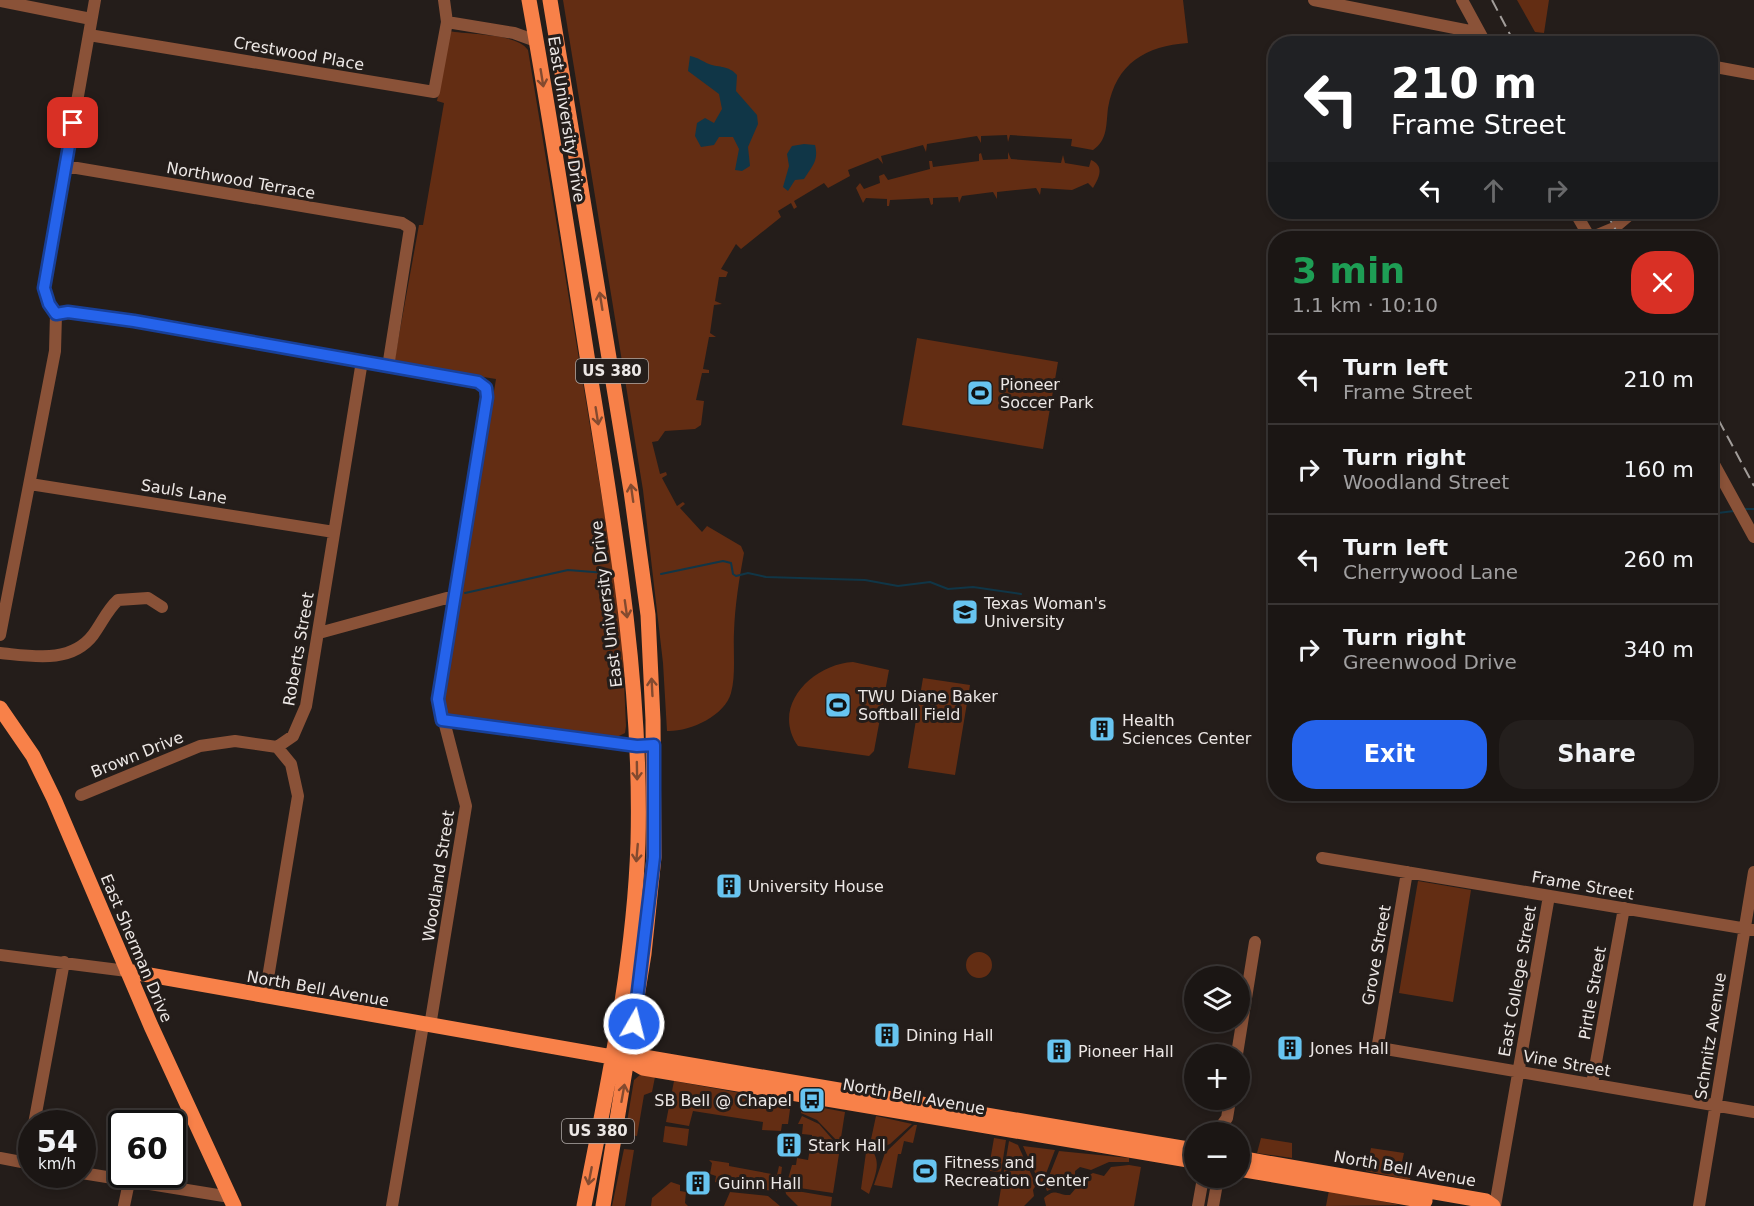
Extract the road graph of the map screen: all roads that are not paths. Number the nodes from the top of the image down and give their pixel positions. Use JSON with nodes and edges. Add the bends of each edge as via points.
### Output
{"nodes":[{"id":1,"x":95,"y":0,"type":"edge"},
{"id":2,"x":444,"y":0,"type":"edge"},
{"id":3,"x":529,"y":0,"type":"edge"},
{"id":4,"x":550,"y":0,"type":"edge"},
{"id":5,"x":1314,"y":0,"type":"edge"},
{"id":6,"x":1462,"y":0,"type":"edge"},
{"id":7,"x":0,"y":1,"type":"edge"},
{"id":8,"x":91,"y":19,"type":"junction"},
{"id":9,"x":447,"y":22,"type":"junction"},
{"id":10,"x":89,"y":35,"type":"junction"},
{"id":11,"x":1474,"y":36,"type":"edge"},
{"id":12,"x":1482,"y":36,"type":"edge"},
{"id":13,"x":536,"y":40,"type":"junction"},
{"id":14,"x":1718,"y":67,"type":"edge"},
{"id":15,"x":1754,"y":74,"type":"edge"},
{"id":16,"x":65,"y":166,"type":"junction"},
{"id":17,"x":1625,"y":219,"type":"edge"},
{"id":18,"x":1607,"y":231,"type":"edge"},
{"id":19,"x":56,"y":314,"type":"junction"},
{"id":20,"x":362,"y":361,"type":"junction"},
{"id":21,"x":388,"y":367,"type":"junction"},
{"id":22,"x":1718,"y":471,"type":"edge"},
{"id":23,"x":30,"y":483,"type":"junction"},
{"id":24,"x":334,"y":532,"type":"junction"},
{"id":25,"x":1754,"y":537,"type":"edge"},
{"id":26,"x":454,"y":596,"type":"junction"},
{"id":27,"x":162,"y":607,"type":"dead end"},
{"id":28,"x":319,"y":633,"type":"junction"},
{"id":29,"x":0,"y":635,"type":"edge"},
{"id":30,"x":0,"y":653,"type":"edge"},
{"id":31,"x":0,"y":708,"type":"edge"},
{"id":32,"x":442,"y":720,"type":"junction"},
{"id":33,"x":654,"y":745,"type":"junction"},
{"id":34,"x":637,"y":746,"type":"junction"},
{"id":35,"x":277,"y":747,"type":"junction"},
{"id":36,"x":81,"y":795,"type":"dead end"},
{"id":37,"x":1322,"y":858,"type":"dead end"},
{"id":38,"x":1407,"y":872,"type":"junction"},
{"id":39,"x":1754,"y":872,"type":"edge"},
{"id":40,"x":1549,"y":896,"type":"junction"},
{"id":41,"x":1624,"y":908,"type":"junction"},
{"id":42,"x":1749,"y":929,"type":"edge"},
{"id":43,"x":1255,"y":942,"type":"dead end"},
{"id":44,"x":0,"y":955,"type":"edge"},
{"id":45,"x":64,"y":962,"type":"junction"},
{"id":46,"x":127,"y":971,"type":"junction"},
{"id":47,"x":265,"y":996,"type":"junction"},
{"id":48,"x":426,"y":1026,"type":"junction"},
{"id":49,"x":1239,"y":1044,"type":"edge"},
{"id":50,"x":1378,"y":1044,"type":"joint"},
{"id":51,"x":612,"y":1057,"type":"junction"},
{"id":52,"x":629,"y":1060,"type":"junction"},
{"id":53,"x":1518,"y":1071,"type":"junction"},
{"id":54,"x":1592,"y":1084,"type":"junction"},
{"id":55,"x":1716,"y":1105,"type":"junction"},
{"id":56,"x":37,"y":1110,"type":"edge"},
{"id":57,"x":1754,"y":1112,"type":"edge"},
{"id":58,"x":1184,"y":1148,"type":"edge"},
{"id":59,"x":0,"y":1158,"type":"edge"},
{"id":60,"x":1184,"y":1159,"type":"edge"},
{"id":61,"x":1250,"y":1160,"type":"edge"},
{"id":62,"x":18,"y":1161,"type":"edge"},
{"id":63,"x":1250,"y":1171,"type":"edge"},
{"id":64,"x":128,"y":1188,"type":"edge"},
{"id":65,"x":160,"y":1188,"type":"edge"},
{"id":66,"x":1201,"y":1188,"type":"edge"},
{"id":67,"x":1216,"y":1188,"type":"edge"},
{"id":68,"x":232,"y":1202,"type":"edge"},
{"id":69,"x":124,"y":1206,"type":"edge"},
{"id":70,"x":392,"y":1206,"type":"edge"},
{"id":71,"x":584,"y":1206,"type":"edge"},
{"id":72,"x":603,"y":1206,"type":"edge"},
{"id":73,"x":1198,"y":1206,"type":"edge"},
{"id":74,"x":1213,"y":1206,"type":"edge"},
{"id":75,"x":1456,"y":1206,"type":"edge"},
{"id":76,"x":1494,"y":1206,"type":"edge"},
{"id":77,"x":1699,"y":1206,"type":"edge"}],
"edges":[{"from":1,"to":8,"type":"street"},
{"from":2,"to":9,"type":"street"},
{"from":3,"to":13,"type":"main road","name":"East University Drive","number":"US 380"},
{"from":33,"to":4,"type":"main road","name":"East University Drive","number":"US 380","one_way":true,"via":[[648,615],[633,502]]},
{"from":5,"to":11,"type":"street"},
{"from":6,"to":12,"type":"street"},
{"from":7,"to":8,"type":"street"},
{"from":8,"to":10,"type":"street"},
{"from":9,"to":10,"type":"street","name":"Crestwood Place","via":[[434,92]]},
{"from":9,"to":13,"type":"street"},
{"from":10,"to":16,"type":"street"},
{"from":13,"to":34,"type":"main road","name":"East University Drive","number":"US 380","one_way":true,"via":[[615,520],[632,655]]},
{"from":14,"to":15,"type":"street"},
{"from":16,"to":19,"type":"street","via":[[44,288]]},
{"from":16,"to":21,"type":"street","name":"Northwood Terrace","via":[[410,228]]},
{"from":17,"to":18,"type":"street"},
{"from":19,"to":20,"type":"street","via":[[68,312],[134,321]]},
{"from":19,"to":23,"type":"street","via":[[55,351]]},
{"from":20,"to":21,"type":"street"},
{"from":20,"to":24,"type":"street","name":"Roberts Street"},
{"from":21,"to":26,"type":"street","name":"Woodland Street","via":[[478,382],[486,388]]},
{"from":22,"to":25,"type":"street"},
{"from":23,"to":24,"type":"street","name":"Sauls Lane"},
{"from":23,"to":29,"type":"street"},
{"from":24,"to":28,"type":"street","name":"Roberts Street"},
{"from":26,"to":28,"type":"street"},
{"from":26,"to":32,"type":"street","name":"Woodland Street","via":[[438,699]]},
{"from":27,"to":30,"type":"street","via":[[148,598],[118,600],[83,646],[73,652],[41,657]]},
{"from":28,"to":35,"type":"street","name":"Roberts Street","via":[[303,718],[293,736]]},
{"from":31,"to":46,"type":"main road","name":"East Sherman Drive","via":[[33,756],[54,799]]},
{"from":32,"to":34,"type":"street"},
{"from":32,"to":48,"type":"street","name":"Woodland Street","via":[[466,806]]},
{"from":33,"to":34,"type":"street"},
{"from":33,"to":52,"type":"main road","name":"East University Drive","number":"US 380","via":[[654,857]]},
{"from":34,"to":51,"type":"main road","name":"East University Drive","number":"US 380","one_way":true,"via":[[637,855],[628,958]]},
{"from":35,"to":36,"type":"street","name":"Brown Drive","via":[[235,741],[200,746]]},
{"from":35,"to":47,"type":"street","via":[[291,764],[298,796]]},
{"from":37,"to":38,"type":"street","name":"Frame Street"},
{"from":38,"to":40,"type":"street","name":"Frame Street"},
{"from":38,"to":50,"type":"street","name":"Grove Street"},
{"from":39,"to":42,"type":"street","name":"Schmitz Avenue"},
{"from":40,"to":41,"type":"street","name":"Frame Street"},
{"from":40,"to":53,"type":"street","name":"East College Street"},
{"from":41,"to":42,"type":"street","name":"Frame Street"},
{"from":41,"to":54,"type":"street","name":"Pirtle Street"},
{"from":42,"to":55,"type":"street","name":"Schmitz Avenue"},
{"from":43,"to":49,"type":"street"},
{"from":44,"to":45,"type":"street","name":"North Bell Avenue"},
{"from":45,"to":46,"type":"street","name":"North Bell Avenue"},
{"from":45,"to":56,"type":"street"},
{"from":46,"to":47,"type":"main road","name":"North Bell Avenue"},
{"from":46,"to":68,"type":"main road","name":"East Sherman Drive"},
{"from":47,"to":48,"type":"main road","name":"North Bell Avenue"},
{"from":48,"to":51,"type":"main road","name":"North Bell Avenue"},
{"from":48,"to":70,"type":"street","name":"Woodland Street"},
{"from":50,"to":53,"type":"street","name":"Vine Street","via":[[1380,1048]]},
{"from":51,"to":52,"type":"main road","name":"North Bell Avenue"},
{"from":51,"to":71,"type":"main road","name":"East University Drive","number":"US 380","one_way":true},
{"from":52,"to":58,"type":"main road","name":"North Bell Avenue","via":[[644,1057]]},
{"from":52,"to":60,"type":"main road","name":"North Bell Avenue","via":[[643,1068]]},
{"from":72,"to":52,"type":"main road","name":"East University Drive","number":"US 380","one_way":true},
{"from":53,"to":54,"type":"street","name":"Vine Street"},
{"from":53,"to":76,"type":"street","name":"East College Street"},
{"from":54,"to":55,"type":"street","name":"Vine Street"},
{"from":55,"to":57,"type":"street","name":"Vine Street"},
{"from":55,"to":77,"type":"street","name":"Schmitz Avenue"},
{"from":59,"to":62,"type":"street"},
{"from":61,"to":76,"type":"main road","name":"North Bell Avenue","via":[[1486,1201]]},
{"from":63,"to":75,"type":"main road","name":"North Bell Avenue"},
{"from":64,"to":69,"type":"street"},
{"from":65,"to":68,"type":"street"},
{"from":66,"to":73,"type":"street"},
{"from":67,"to":74,"type":"street"}]}
